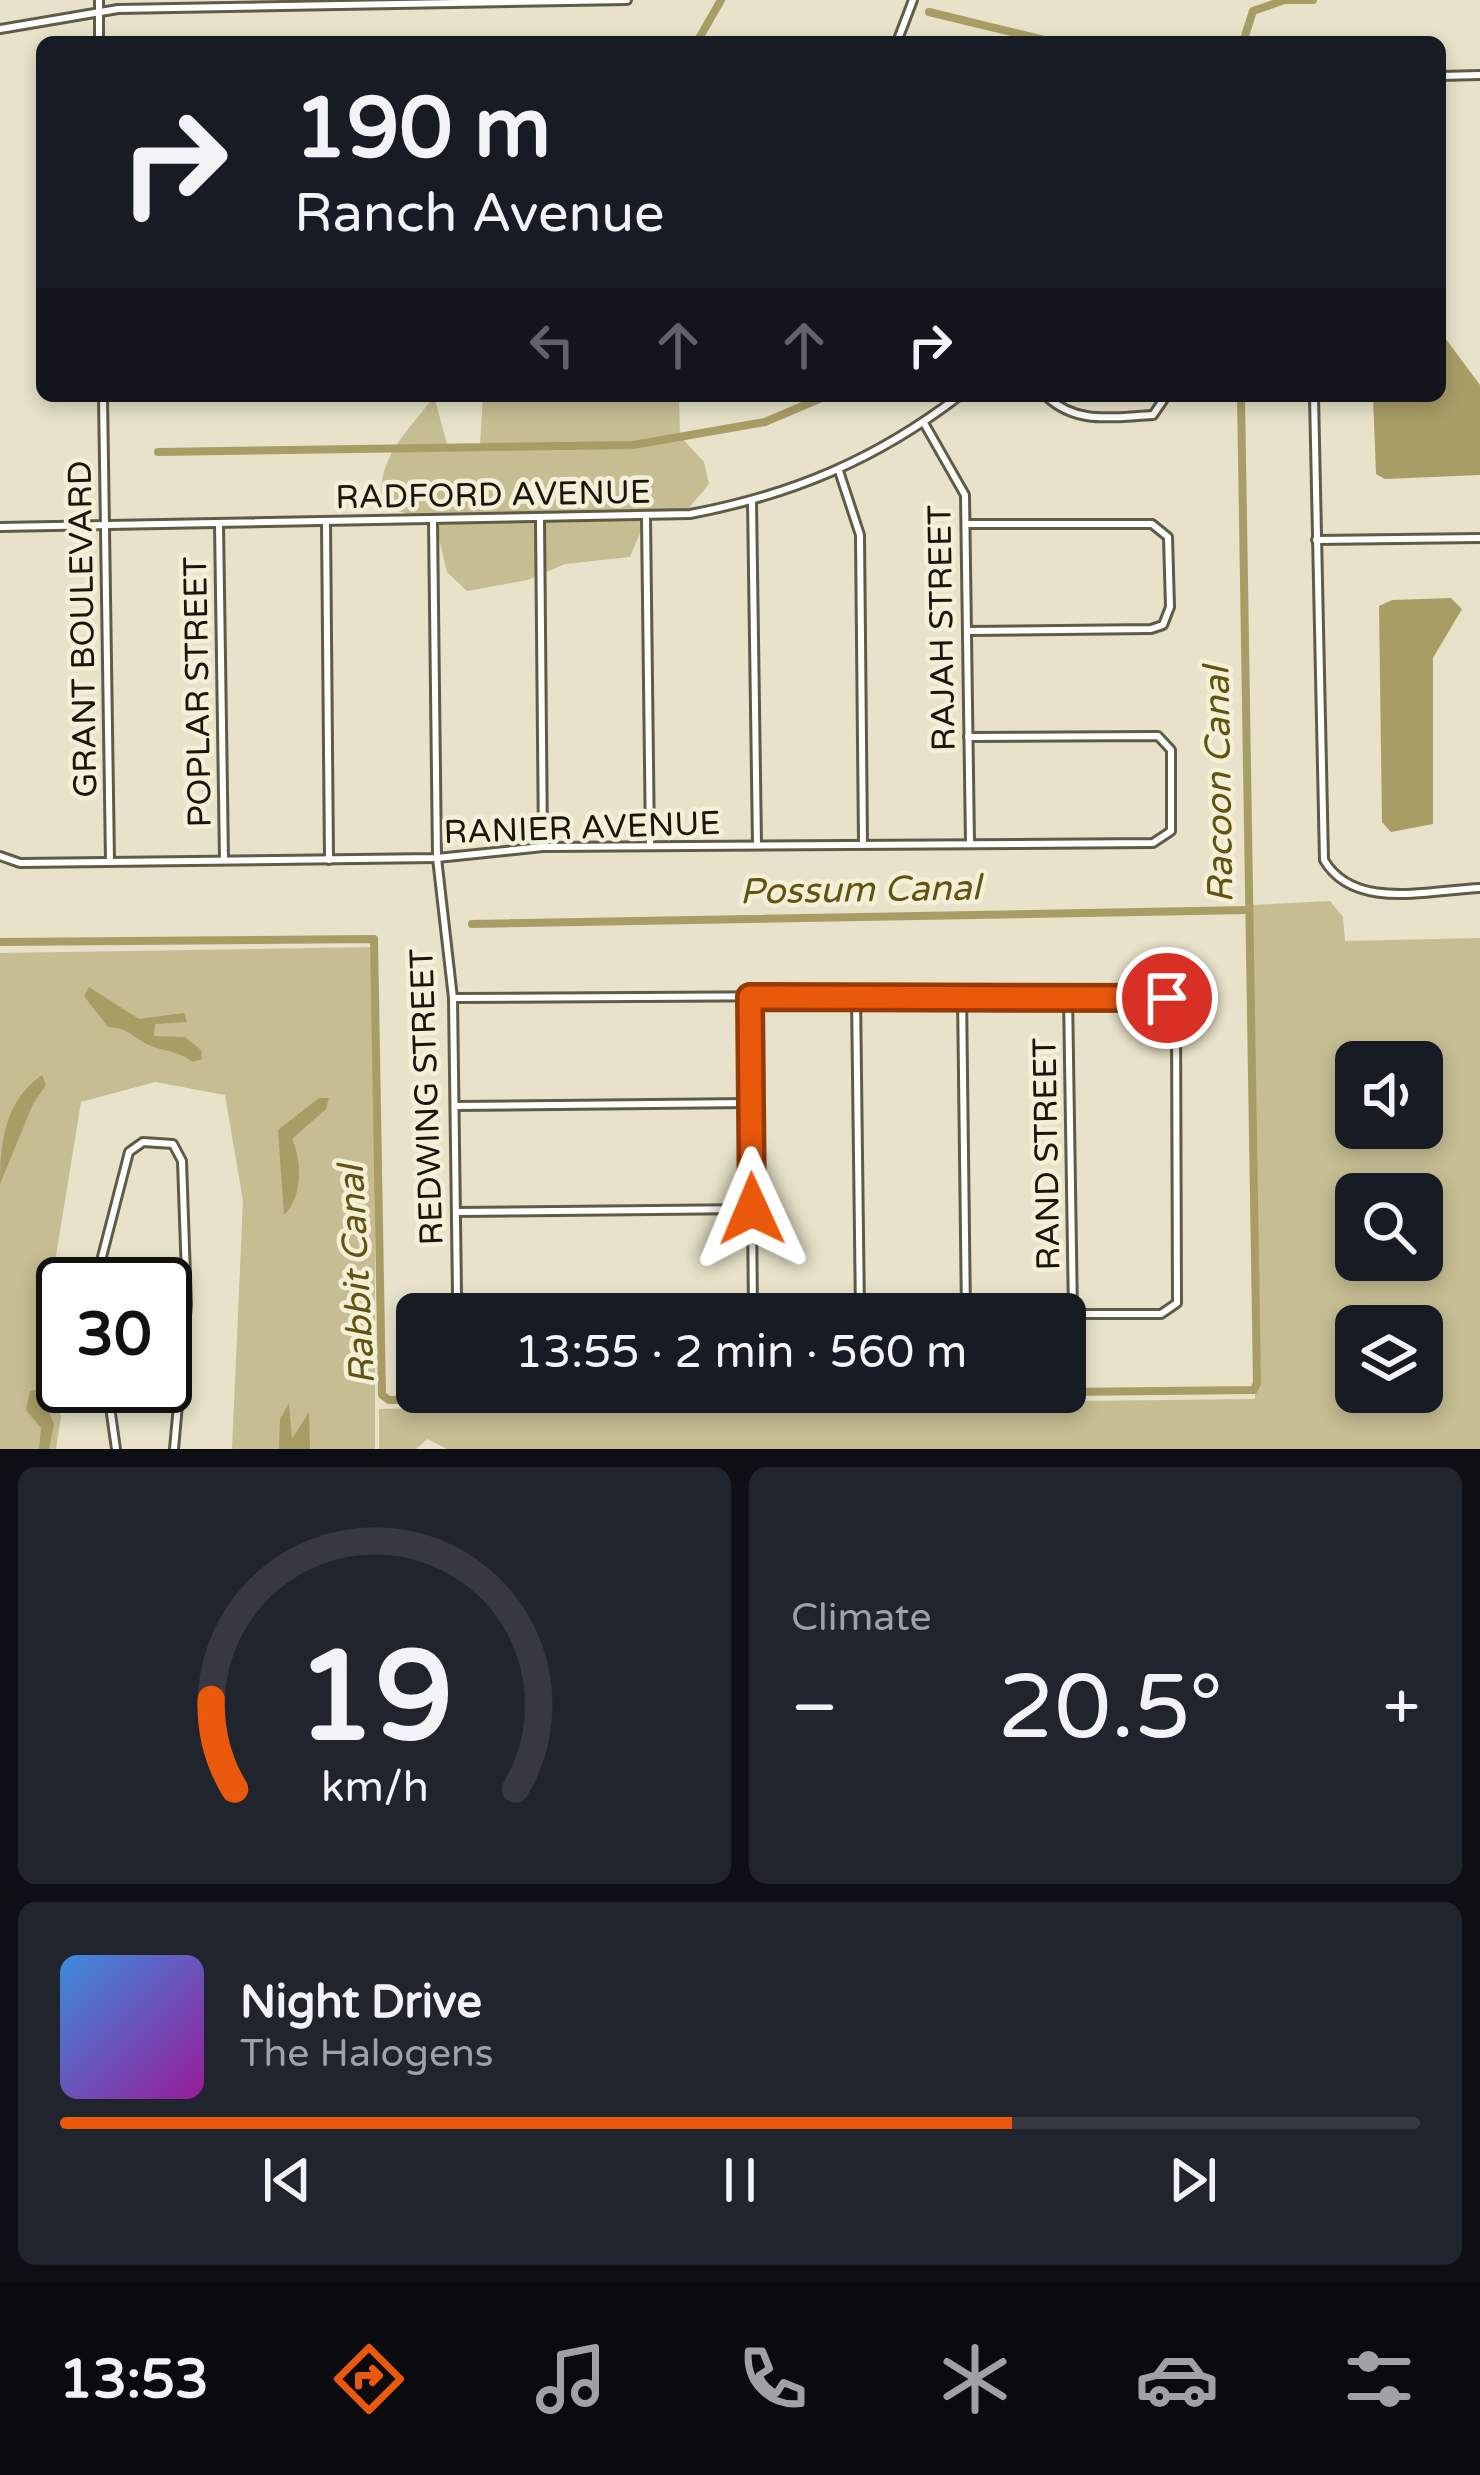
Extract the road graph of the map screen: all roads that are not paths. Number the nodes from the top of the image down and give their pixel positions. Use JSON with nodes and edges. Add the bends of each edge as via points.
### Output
{"nodes":[{"id":1,"x":99,"y":0,"type":"edge"},
{"id":2,"x":627,"y":0,"type":"edge"},
{"id":3,"x":913,"y":0,"type":"edge"},
{"id":4,"x":213,"y":3,"type":"edge"},
{"id":5,"x":99,"y":11,"type":"junction"},
{"id":6,"x":0,"y":29,"type":"edge"},
{"id":7,"x":99,"y":36,"type":"edge"},
{"id":8,"x":899,"y":36,"type":"edge"},
{"id":9,"x":1480,"y":75,"type":"edge"},
{"id":10,"x":1446,"y":76,"type":"edge"},
{"id":11,"x":104,"y":402,"type":"edge"},
{"id":12,"x":951,"y":402,"type":"edge"},
{"id":13,"x":1053,"y":402,"type":"edge"},
{"id":14,"x":1163,"y":402,"type":"edge"},
{"id":15,"x":1314,"y":402,"type":"edge"},
{"id":16,"x":924,"y":423,"type":"junction"},
{"id":17,"x":839,"y":471,"type":"junction"},
{"id":18,"x":752,"y":501,"type":"junction"},
{"id":19,"x":646,"y":518,"type":"junction"},
{"id":20,"x":539,"y":520,"type":"junction"},
{"id":21,"x":433,"y":521,"type":"junction"},
{"id":22,"x":326,"y":522,"type":"junction"},
{"id":23,"x":219,"y":524,"type":"junction"},
{"id":24,"x":966,"y":524,"type":"junction"},
{"id":25,"x":105,"y":525,"type":"junction"},
{"id":26,"x":0,"y":527,"type":"edge"},
{"id":27,"x":1480,"y":538,"type":"edge"},
{"id":28,"x":1316,"y":540,"type":"junction"},
{"id":29,"x":967,"y":632,"type":"junction"},
{"id":30,"x":968,"y":737,"type":"junction"},
{"id":31,"x":863,"y":844,"type":"junction"},
{"id":32,"x":970,"y":844,"type":"junction"},
{"id":33,"x":757,"y":845,"type":"junction"},
{"id":34,"x":650,"y":846,"type":"junction"},
{"id":35,"x":542,"y":847,"type":"junction"},
{"id":36,"x":0,"y":856,"type":"edge"},
{"id":37,"x":437,"y":858,"type":"junction"},
{"id":38,"x":224,"y":860,"type":"junction"},
{"id":39,"x":329,"y":860,"type":"junction"},
{"id":40,"x":110,"y":861,"type":"junction"},
{"id":41,"x":1480,"y":888,"type":"edge"},
{"id":42,"x":962,"y":995,"type":"junction"},
{"id":43,"x":1068,"y":995,"type":"junction"},
{"id":44,"x":856,"y":996,"type":"junction"},
{"id":45,"x":750,"y":997,"type":"junction"},
{"id":46,"x":453,"y":998,"type":"junction"},
{"id":47,"x":750,"y":1103,"type":"junction"},
{"id":48,"x":455,"y":1106,"type":"junction"},
{"id":49,"x":752,"y":1209,"type":"junction"},
{"id":50,"x":457,"y":1212,"type":"junction"},
{"id":51,"x":102,"y":1257,"type":"edge"},
{"id":52,"x":186,"y":1257,"type":"edge"},
{"id":53,"x":459,"y":1293,"type":"edge"},
{"id":54,"x":753,"y":1293,"type":"edge"},
{"id":55,"x":860,"y":1293,"type":"edge"},
{"id":56,"x":966,"y":1293,"type":"edge"},
{"id":57,"x":1073,"y":1293,"type":"edge"},
{"id":58,"x":1086,"y":1313,"type":"edge"},
{"id":59,"x":111,"y":1413,"type":"edge"},
{"id":60,"x":178,"y":1413,"type":"edge"},
{"id":61,"x":116,"y":1449,"type":"edge"},
{"id":62,"x":174,"y":1449,"type":"edge"}],
"edges":[{"from":1,"to":5,"type":"street"},
{"from":2,"to":4,"type":"street"},
{"from":3,"to":8,"type":"street"},
{"from":4,"to":5,"type":"street"},
{"from":5,"to":6,"type":"street"},
{"from":5,"to":7,"type":"street"},
{"from":9,"to":10,"type":"street"},
{"from":11,"to":25,"type":"street","name":"GRANT BOULEVARD"},
{"from":12,"to":16,"type":"street","name":"RADFORD AVENUE"},
{"from":13,"to":14,"type":"street","via":[[1072,417],[1153,415]]},
{"from":15,"to":28,"type":"street"},
{"from":16,"to":17,"type":"street","name":"RADFORD AVENUE"},
{"from":16,"to":24,"type":"street","name":"RAJAH STREET","via":[[963,486]]},
{"from":17,"to":18,"type":"street","name":"RADFORD AVENUE"},
{"from":17,"to":31,"type":"street","via":[[860,535]]},
{"from":18,"to":19,"type":"street","name":"RADFORD AVENUE"},
{"from":18,"to":33,"type":"street"},
{"from":19,"to":20,"type":"street","name":"RADFORD AVENUE"},
{"from":19,"to":34,"type":"street"},
{"from":20,"to":21,"type":"street","name":"RADFORD AVENUE"},
{"from":20,"to":35,"type":"street"},
{"from":21,"to":22,"type":"street","name":"RADFORD AVENUE"},
{"from":21,"to":37,"type":"street","name":"REDWING STREET"},
{"from":22,"to":23,"type":"street","name":"RADFORD AVENUE"},
{"from":22,"to":39,"type":"street"},
{"from":23,"to":25,"type":"street","name":"RADFORD AVENUE"},
{"from":23,"to":38,"type":"street","name":"POPLAR STREET"},
{"from":24,"to":29,"type":"street","name":"RAJAH STREET"},
{"from":24,"to":29,"type":"street","via":[[1162,528],[1170,607],[1163,625],[1143,630]]},
{"from":25,"to":26,"type":"street","name":"RADFORD AVENUE"},
{"from":25,"to":40,"type":"street","name":"GRANT BOULEVARD"},
{"from":27,"to":28,"type":"street"},
{"from":28,"to":41,"type":"street","via":[[1324,860],[1345,886],[1364,893]]},
{"from":29,"to":30,"type":"street","name":"RAJAH STREET"},
{"from":30,"to":32,"type":"street","name":"RAJAH STREET"},
{"from":30,"to":32,"type":"street","name":"RANIER AVENUE","via":[[1165,740],[1172,750],[1166,838]]},
{"from":31,"to":32,"type":"street","name":"RANIER AVENUE"},
{"from":31,"to":33,"type":"street","name":"RANIER AVENUE"},
{"from":33,"to":34,"type":"street","name":"RANIER AVENUE"},
{"from":34,"to":35,"type":"street","name":"RANIER AVENUE"},
{"from":35,"to":37,"type":"street","name":"RANIER AVENUE"},
{"from":36,"to":40,"type":"street","name":"RANIER AVENUE"},
{"from":37,"to":39,"type":"street","name":"RANIER AVENUE"},
{"from":37,"to":46,"type":"street","name":"REDWING STREET"},
{"from":38,"to":39,"type":"street","name":"RANIER AVENUE"},
{"from":38,"to":40,"type":"street","name":"RANIER AVENUE"},
{"from":42,"to":43,"type":"street"},
{"from":42,"to":44,"type":"street"},
{"from":42,"to":56,"type":"street"},
{"from":43,"to":57,"type":"street","name":"RAND STREET"},
{"from":43,"to":58,"type":"street","via":[[1167,998],[1175,1013],[1179,1294],[1172,1309]]},
{"from":44,"to":45,"type":"street"},
{"from":44,"to":55,"type":"street"},
{"from":45,"to":46,"type":"street"},
{"from":45,"to":47,"type":"street"},
{"from":46,"to":48,"type":"street","name":"REDWING STREET"},
{"from":47,"to":48,"type":"street"},
{"from":47,"to":49,"type":"street"},
{"from":48,"to":50,"type":"street","name":"REDWING STREET"},
{"from":49,"to":50,"type":"street"},
{"from":49,"to":54,"type":"street"},
{"from":50,"to":53,"type":"street","name":"REDWING STREET"},
{"from":51,"to":52,"type":"street","via":[[129,1152],[143,1142],[173,1144],[182,1161]]},
{"from":59,"to":61,"type":"street"},
{"from":60,"to":62,"type":"street"}]}
